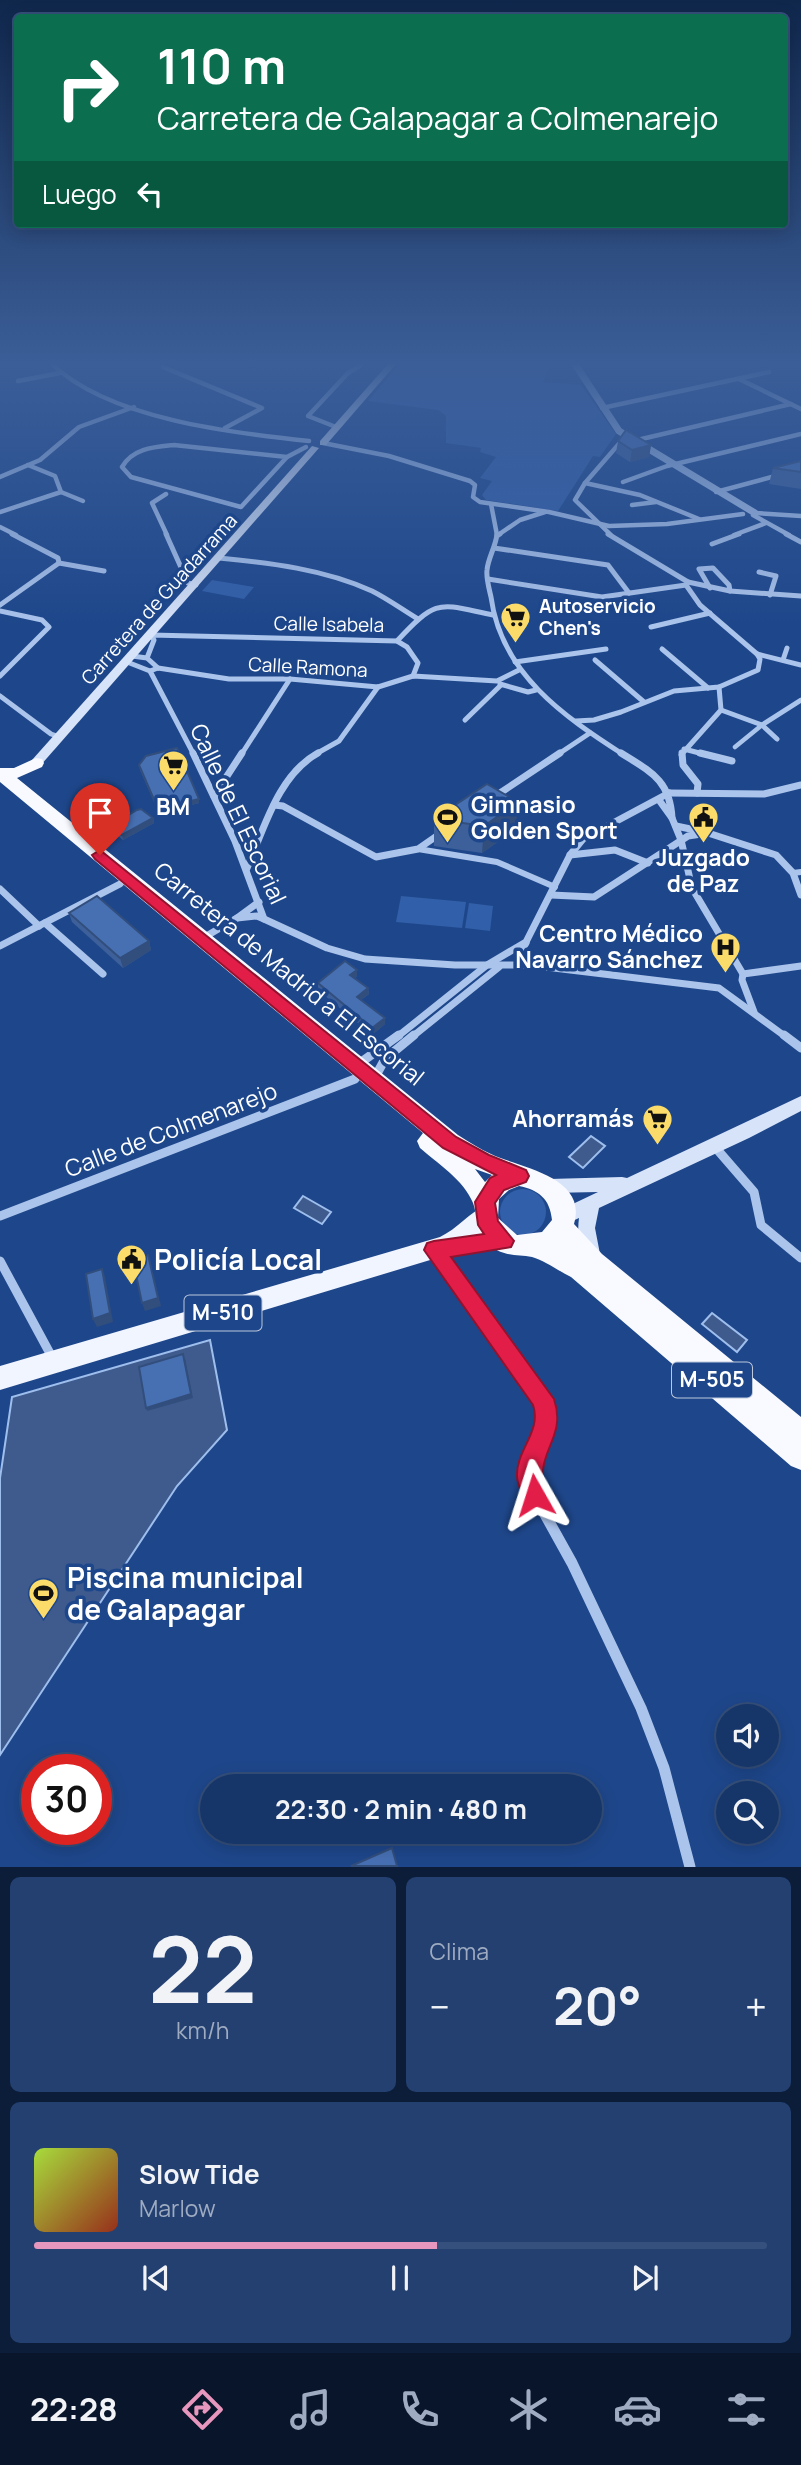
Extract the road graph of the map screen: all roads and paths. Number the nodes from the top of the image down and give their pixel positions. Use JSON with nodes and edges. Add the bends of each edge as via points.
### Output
{"nodes":[{"id":1,"x":51,"y":451,"type":"edge"},
{"id":2,"x":144,"y":451,"type":"edge"},
{"id":3,"x":220,"y":451,"type":"edge"},
{"id":4,"x":301,"y":451,"type":"edge"},
{"id":5,"x":309,"y":451,"type":"edge"},
{"id":6,"x":365,"y":451,"type":"edge"},
{"id":7,"x":610,"y":451,"type":"edge"},
{"id":8,"x":650,"y":451,"type":"edge"},
{"id":9,"x":730,"y":451,"type":"edge"},
{"id":10,"x":287,"y":457,"type":"junction"},
{"id":11,"x":28,"y":465,"type":"junction"},
{"id":12,"x":673,"y":465,"type":"junction"},
{"id":13,"x":791,"y":472,"type":"edge"},
{"id":14,"x":0,"y":477,"type":"edge"},
{"id":15,"x":623,"y":482,"type":"dead end"},
{"id":16,"x":584,"y":483,"type":"junction"},
{"id":17,"x":61,"y":492,"type":"junction"},
{"id":18,"x":715,"y":492,"type":"junction"},
{"id":19,"x":166,"y":494,"type":"dead end"},
{"id":20,"x":83,"y":501,"type":"dead end"},
{"id":21,"x":659,"y":502,"type":"junction"},
{"id":22,"x":491,"y":504,"type":"junction"},
{"id":23,"x":632,"y":505,"type":"dead end"},
{"id":24,"x":0,"y":512,"type":"edge"},
{"id":25,"x":545,"y":512,"type":"junction"},
{"id":26,"x":744,"y":512,"type":"junction"},
{"id":27,"x":754,"y":514,"type":"junction"},
{"id":28,"x":801,"y":516,"type":"edge"},
{"id":29,"x":699,"y":519,"type":"junction"},
{"id":30,"x":766,"y":523,"type":"junction"},
{"id":31,"x":594,"y":524,"type":"junction"},
{"id":32,"x":0,"y":527,"type":"edge"},
{"id":33,"x":497,"y":536,"type":"junction"},
{"id":34,"x":801,"y":542,"type":"edge"},
{"id":35,"x":712,"y":544,"type":"dead end"},
{"id":36,"x":494,"y":548,"type":"junction"},
{"id":37,"x":219,"y":558,"type":"junction"},
{"id":38,"x":59,"y":562,"type":"junction"},
{"id":39,"x":104,"y":571,"type":"dead end"},
{"id":40,"x":759,"y":572,"type":"dead end"},
{"id":41,"x":488,"y":579,"type":"junction"},
{"id":42,"x":687,"y":583,"type":"junction"},
{"id":43,"x":196,"y":585,"type":"junction"},
{"id":44,"x":707,"y":588,"type":"junction"},
{"id":45,"x":690,"y":592,"type":"junction"},
{"id":46,"x":730,"y":592,"type":"junction"},
{"id":47,"x":629,"y":593,"type":"junction"},
{"id":48,"x":770,"y":595,"type":"junction"},
{"id":49,"x":801,"y":596,"type":"edge"},
{"id":50,"x":0,"y":605,"type":"edge"},
{"id":51,"x":0,"y":611,"type":"edge"},
{"id":52,"x":710,"y":613,"type":"junction"},
{"id":53,"x":493,"y":615,"type":"junction"},
{"id":54,"x":418,"y":619,"type":"junction"},
{"id":55,"x":652,"y":627,"type":"dead end"},
{"id":56,"x":151,"y":635,"type":"junction"},
{"id":57,"x":397,"y":641,"type":"junction"},
{"id":58,"x":787,"y":648,"type":"dead end"},
{"id":59,"x":606,"y":649,"type":"dead end"},
{"id":60,"x":662,"y":649,"type":"dead end"},
{"id":61,"x":757,"y":654,"type":"junction"},
{"id":62,"x":147,"y":658,"type":"junction"},
{"id":63,"x":130,"y":659,"type":"junction"},
{"id":64,"x":595,"y":660,"type":"dead end"},
{"id":65,"x":783,"y":660,"type":"junction"},
{"id":66,"x":515,"y":662,"type":"junction"},
{"id":67,"x":801,"y":665,"type":"edge"},
{"id":68,"x":154,"y":669,"type":"junction"},
{"id":69,"x":519,"y":670,"type":"junction"},
{"id":70,"x":0,"y":676,"type":"edge"},
{"id":71,"x":413,"y":676,"type":"junction"},
{"id":72,"x":290,"y":679,"type":"junction"},
{"id":73,"x":499,"y":683,"type":"junction"},
{"id":74,"x":377,"y":687,"type":"junction"},
{"id":75,"x":719,"y":687,"type":"junction"},
{"id":76,"x":708,"y":688,"type":"junction"},
{"id":77,"x":536,"y":690,"type":"junction"},
{"id":78,"x":0,"y":696,"type":"edge"},
{"id":79,"x":801,"y":700,"type":"edge"},
{"id":80,"x":644,"y":702,"type":"junction"},
{"id":81,"x":721,"y":710,"type":"junction"},
{"id":82,"x":465,"y":720,"type":"dead end"},
{"id":83,"x":575,"y":721,"type":"junction"},
{"id":84,"x":762,"y":725,"type":"junction"},
{"id":85,"x":590,"y":733,"type":"junction"},
{"id":86,"x":60,"y":737,"type":"junction"},
{"id":87,"x":777,"y":739,"type":"dead end"},
{"id":88,"x":735,"y":747,"type":"dead end"},
{"id":89,"x":684,"y":749,"type":"junction"},
{"id":90,"x":732,"y":761,"type":"dead end"},
{"id":91,"x":36,"y":764,"type":"junction"},
{"id":92,"x":0,"y":777,"type":"edge"},
{"id":93,"x":797,"y":786,"type":"edge"},
{"id":94,"x":24,"y":793,"type":"junction"},
{"id":95,"x":669,"y":793,"type":"junction"},
{"id":96,"x":697,"y":793,"type":"junction"},
{"id":97,"x":214,"y":796,"type":"junction"},
{"id":98,"x":659,"y":800,"type":"junction"},
{"id":99,"x":487,"y":802,"type":"edge"},
{"id":100,"x":274,"y":805,"type":"junction"},
{"id":101,"x":674,"y":822,"type":"junction"},
{"id":102,"x":453,"y":825,"type":"edge"},
{"id":103,"x":708,"y":833,"type":"junction"},
{"id":104,"x":681,"y":840,"type":"junction"},
{"id":105,"x":418,"y":849,"type":"junction"},
{"id":106,"x":570,"y":855,"type":"junction"},
{"id":107,"x":648,"y":863,"type":"junction"},
{"id":108,"x":247,"y":867,"type":"junction"},
{"id":109,"x":797,"y":872,"type":"edge"},
{"id":110,"x":120,"y":884,"type":"junction"},
{"id":111,"x":555,"y":887,"type":"junction"},
{"id":112,"x":0,"y":889,"type":"edge"},
{"id":113,"x":551,"y":895,"type":"junction"},
{"id":114,"x":801,"y":895,"type":"edge"},
{"id":115,"x":259,"y":902,"type":"junction"},
{"id":116,"x":237,"y":918,"type":"junction"},
{"id":117,"x":264,"y":919,"type":"junction"},
{"id":118,"x":42,"y":925,"type":"junction"},
{"id":119,"x":203,"y":939,"type":"junction"},
{"id":120,"x":526,"y":942,"type":"junction"},
{"id":121,"x":0,"y":946,"type":"edge"},
{"id":122,"x":487,"y":965,"type":"junction"},
{"id":123,"x":529,"y":965,"type":"junction"},
{"id":124,"x":500,"y":966,"type":"junction"},
{"id":125,"x":801,"y":967,"type":"edge"},
{"id":126,"x":103,"y":974,"type":"dead end"},
{"id":127,"x":743,"y":974,"type":"junction"},
{"id":128,"x":754,"y":1013,"type":"junction"},
{"id":129,"x":801,"y":1048,"type":"edge"},
{"id":130,"x":361,"y":1074,"type":"junction"},
{"id":131,"x":801,"y":1103,"type":"edge"},
{"id":132,"x":715,"y":1147,"type":"junction"},
{"id":133,"x":519,"y":1176,"type":"junction"},
{"id":134,"x":631,"y":1183,"type":"junction"},
{"id":135,"x":549,"y":1186,"type":"junction"},
{"id":136,"x":593,"y":1202,"type":"junction"},
{"id":137,"x":485,"y":1209,"type":"junction"},
{"id":138,"x":0,"y":1216,"type":"edge"},
{"id":139,"x":563,"y":1222,"type":"junction"},
{"id":140,"x":504,"y":1241,"type":"junction"},
{"id":141,"x":534,"y":1246,"type":"junction"},
{"id":142,"x":440,"y":1248,"type":"junction"},
{"id":143,"x":801,"y":1258,"type":"edge"},
{"id":144,"x":0,"y":1261,"type":"edge"},
{"id":145,"x":593,"y":1262,"type":"junction"},
{"id":146,"x":54,"y":1362,"type":"junction"},
{"id":147,"x":0,"y":1378,"type":"edge"},
{"id":148,"x":801,"y":1435,"type":"edge"},
{"id":149,"x":801,"y":1456,"type":"edge"},
{"id":150,"x":690,"y":1867,"type":"edge"}],
"edges":[{"from":1,"to":11,"type":"street"},
{"from":2,"to":10,"type":"street","via":[[128,456],[122,467],[131,477],[241,507]]},
{"from":3,"to":10,"type":"street"},
{"from":4,"to":10,"type":"street"},
{"from":5,"to":37,"type":"main road","name":"Carretera de Guadarrama"},
{"from":6,"to":22,"type":"street","via":[[470,481],[475,485],[474,498]]},
{"from":7,"to":16,"type":"street"},
{"from":8,"to":12,"type":"street"},
{"from":9,"to":12,"type":"street"},
{"from":11,"to":14,"type":"street"},
{"from":11,"to":17,"type":"street","via":[[55,476]]},
{"from":12,"to":15,"type":"street"},
{"from":12,"to":18,"type":"street"},
{"from":13,"to":18,"type":"street"},
{"from":16,"to":21,"type":"street"},
{"from":16,"to":31,"type":"street","via":[[575,500]]},
{"from":17,"to":20,"type":"street"},
{"from":17,"to":24,"type":"street"},
{"from":18,"to":26,"type":"street"},
{"from":19,"to":43,"type":"street","via":[[152,503],[188,583]]},
{"from":21,"to":23,"type":"street"},
{"from":21,"to":29,"type":"street"},
{"from":22,"to":25,"type":"street"},
{"from":22,"to":33,"type":"street"},
{"from":25,"to":31,"type":"street"},
{"from":25,"to":33,"type":"street","via":[[520,520]]},
{"from":26,"to":27,"type":"street"},
{"from":26,"to":29,"type":"street"},
{"from":27,"to":28,"type":"street"},
{"from":27,"to":30,"type":"street"},
{"from":29,"to":31,"type":"street","via":[[631,526]]},
{"from":30,"to":34,"type":"street"},
{"from":30,"to":35,"type":"street"},
{"from":31,"to":42,"type":"street"},
{"from":32,"to":38,"type":"street"},
{"from":33,"to":36,"type":"street"},
{"from":36,"to":41,"type":"street"},
{"from":36,"to":47,"type":"street","via":[[608,565]]},
{"from":37,"to":43,"type":"main road","name":"Carretera de Guadarrama"},
{"from":37,"to":54,"type":"street","via":[[332,576],[373,592]]},
{"from":38,"to":39,"type":"street"},
{"from":38,"to":50,"type":"street"},
{"from":40,"to":48,"type":"street","via":[[776,576]]},
{"from":41,"to":47,"type":"street","via":[[602,597]]},
{"from":41,"to":53,"type":"street"},
{"from":42,"to":44,"type":"street"},
{"from":42,"to":45,"type":"street"},
{"from":42,"to":47,"type":"street"},
{"from":43,"to":56,"type":"main road","name":"Carretera de Guadarrama"},
{"from":44,"to":45,"type":"street"},
{"from":44,"to":46,"type":"street"},
{"from":44,"to":46,"type":"street","via":[[699,569],[713,568]]},
{"from":45,"to":52,"type":"street"},
{"from":46,"to":48,"type":"street"},
{"from":48,"to":49,"type":"street"},
{"from":51,"to":70,"type":"street","via":[[42,620],[49,627]]},
{"from":52,"to":55,"type":"street"},
{"from":52,"to":61,"type":"street"},
{"from":53,"to":54,"type":"street","name":"Calle Isabela","via":[[456,605]]},
{"from":53,"to":66,"type":"street"},
{"from":54,"to":57,"type":"street","name":"Calle Isabela"},
{"from":56,"to":57,"type":"street","name":"Calle Isabela"},
{"from":56,"to":62,"type":"street","via":[[154,640]]},
{"from":56,"to":63,"type":"main road","name":"Carretera de Guadarrama"},
{"from":57,"to":71,"type":"street","via":[[418,663]]},
{"from":58,"to":65,"type":"street"},
{"from":59,"to":66,"type":"street"},
{"from":60,"to":76,"type":"street"},
{"from":61,"to":65,"type":"street"},
{"from":61,"to":75,"type":"street","via":[[758,670]]},
{"from":62,"to":63,"type":"street"},
{"from":62,"to":68,"type":"street"},
{"from":63,"to":68,"type":"street"},
{"from":63,"to":86,"type":"main road","name":"Carretera de Guadarrama"},
{"from":64,"to":80,"type":"street"},
{"from":65,"to":67,"type":"street"},
{"from":66,"to":69,"type":"street"},
{"from":68,"to":72,"type":"street","name":"Calle Ramona","via":[[229,679]]},
{"from":68,"to":97,"type":"street","name":"Calle de El Escorial"},
{"from":69,"to":73,"type":"street","name":"Calle Ramona"},
{"from":69,"to":77,"type":"street"},
{"from":71,"to":73,"type":"street","name":"Calle Ramona"},
{"from":71,"to":74,"type":"street","name":"Calle Ramona"},
{"from":72,"to":74,"type":"street","name":"Calle Ramona"},
{"from":72,"to":97,"type":"street"},
{"from":73,"to":77,"type":"street","name":"Calle Ramona","via":[[527,692]]},
{"from":73,"to":82,"type":"street","name":"Calle Ramona"},
{"from":74,"to":100,"type":"street","via":[[339,741],[307,759]]},
{"from":75,"to":76,"type":"street"},
{"from":75,"to":81,"type":"street"},
{"from":76,"to":80,"type":"street","via":[[674,691]]},
{"from":77,"to":83,"type":"street"},
{"from":78,"to":86,"type":"street"},
{"from":79,"to":84,"type":"street"},
{"from":80,"to":83,"type":"street","via":[[594,720]]},
{"from":81,"to":84,"type":"street"},
{"from":81,"to":89,"type":"street"},
{"from":83,"to":85,"type":"street"},
{"from":84,"to":87,"type":"street"},
{"from":84,"to":88,"type":"street"},
{"from":85,"to":95,"type":"street","via":[[657,776]]},
{"from":85,"to":99,"type":"street"},
{"from":86,"to":91,"type":"main road","name":"Carretera de Guadarrama"},
{"from":89,"to":90,"type":"street"},
{"from":89,"to":96,"type":"street","via":[[683,765],[698,784]]},
{"from":91,"to":92,"type":"highway"},
{"from":91,"to":94,"type":"highway"},
{"from":92,"to":94,"type":"highway","name":"Carretera de Madrid a El Escorial"},
{"from":92,"to":110,"type":"highway","name":"Carretera de Madrid a El Escorial"},
{"from":93,"to":96,"type":"street","via":[[764,793]]},
{"from":94,"to":119,"type":"highway","name":"Carretera de Madrid a El Escorial"},
{"from":95,"to":96,"type":"street"},
{"from":95,"to":98,"type":"street"},
{"from":95,"to":101,"type":"street"},
{"from":97,"to":108,"type":"street","name":"Calle de El Escorial"},
{"from":98,"to":101,"type":"street"},
{"from":98,"to":106,"type":"street","via":[[595,831]]},
{"from":100,"to":105,"type":"street","via":[[284,806],[376,857]]},
{"from":100,"to":108,"type":"street"},
{"from":101,"to":103,"type":"street"},
{"from":101,"to":104,"type":"street"},
{"from":102,"to":105,"type":"street"},
{"from":103,"to":104,"type":"street"},
{"from":103,"to":109,"type":"street","via":[[770,852]]},
{"from":104,"to":107,"type":"street"},
{"from":104,"to":127,"type":"street","via":[[692,888]]},
{"from":105,"to":111,"type":"street","via":[[497,862]]},
{"from":106,"to":107,"type":"street","via":[[615,850]]},
{"from":106,"to":111,"type":"street"},
{"from":107,"to":113,"type":"street","via":[[594,897]]},
{"from":108,"to":115,"type":"street","name":"Calle de El Escorial"},
{"from":109,"to":114,"type":"street"},
{"from":110,"to":118,"type":"street"},
{"from":110,"to":130,"type":"highway","name":"Carretera de Madrid a El Escorial"},
{"from":111,"to":113,"type":"street"},
{"from":112,"to":118,"type":"street"},
{"from":113,"to":120,"type":"street"},
{"from":115,"to":116,"type":"street"},
{"from":115,"to":117,"type":"street","name":"Calle de El Escorial"},
{"from":116,"to":117,"type":"street"},
{"from":116,"to":119,"type":"street"},
{"from":117,"to":122,"type":"street","name":"Calle de El Escorial","via":[[327,948],[365,959]]},
{"from":118,"to":121,"type":"street"},
{"from":118,"to":126,"type":"street"},
{"from":119,"to":130,"type":"highway","name":"Carretera de Madrid a El Escorial"},
{"from":120,"to":122,"type":"street","name":"Calle de Colmenarejo"},
{"from":120,"to":123,"type":"street","via":[[520,953]]},
{"from":122,"to":124,"type":"street","name":"Calle de El Escorial"},
{"from":122,"to":130,"type":"street","name":"Calle de Colmenarejo","via":[[367,1061]]},
{"from":123,"to":124,"type":"street","name":"Calle de El Escorial"},
{"from":123,"to":128,"type":"street","name":"Calle de El Escorial","via":[[719,988]]},
{"from":124,"to":130,"type":"street"},
{"from":125,"to":127,"type":"street"},
{"from":127,"to":128,"type":"street"},
{"from":128,"to":129,"type":"street"},
{"from":130,"to":133,"type":"highway","name":"Carretera de Madrid a El Escorial","via":[[450,1142]]},
{"from":130,"to":137,"type":"highway","name":"Carretera de Madrid a El Escorial","via":[[456,1165]]},
{"from":130,"to":138,"type":"street","name":"Calle de Colmenarejo"},
{"from":131,"to":132,"type":"main road"},
{"from":132,"to":134,"type":"main road"},
{"from":132,"to":143,"type":"street","via":[[754,1192],[761,1225]]},
{"from":133,"to":135,"type":"highway"},
{"from":133,"to":137,"type":"highway","via":[[497,1184]]},
{"from":134,"to":135,"type":"main road"},
{"from":134,"to":136,"type":"main road"},
{"from":135,"to":139,"type":"highway","number":"M-505","via":[[561,1200]]},
{"from":136,"to":139,"type":"main road"},
{"from":136,"to":145,"type":"main road","via":[[585,1233]]},
{"from":137,"to":140,"type":"highway","via":[[488,1225]]},
{"from":137,"to":142,"type":"main road","number":"M-510","via":[[466,1235]]},
{"from":139,"to":141,"type":"highway","via":[[548,1241]]},
{"from":139,"to":145,"type":"highway","number":"M-505"},
{"from":140,"to":141,"type":"highway","number":"M-505"},
{"from":140,"to":142,"type":"main road","number":"M-510"},
{"from":141,"to":149,"type":"highway","number":"M-505","via":[[580,1269]]},
{"from":142,"to":146,"type":"main road","number":"M-510"},
{"from":142,"to":150,"type":"street","via":[[543,1399],[548,1415],[545,1432],[531,1459],[529,1477],[570,1554],[659,1753]]},
{"from":144,"to":146,"type":"street"},
{"from":145,"to":148,"type":"highway","number":"M-505"},
{"from":146,"to":147,"type":"main road","number":"M-510"}]}
